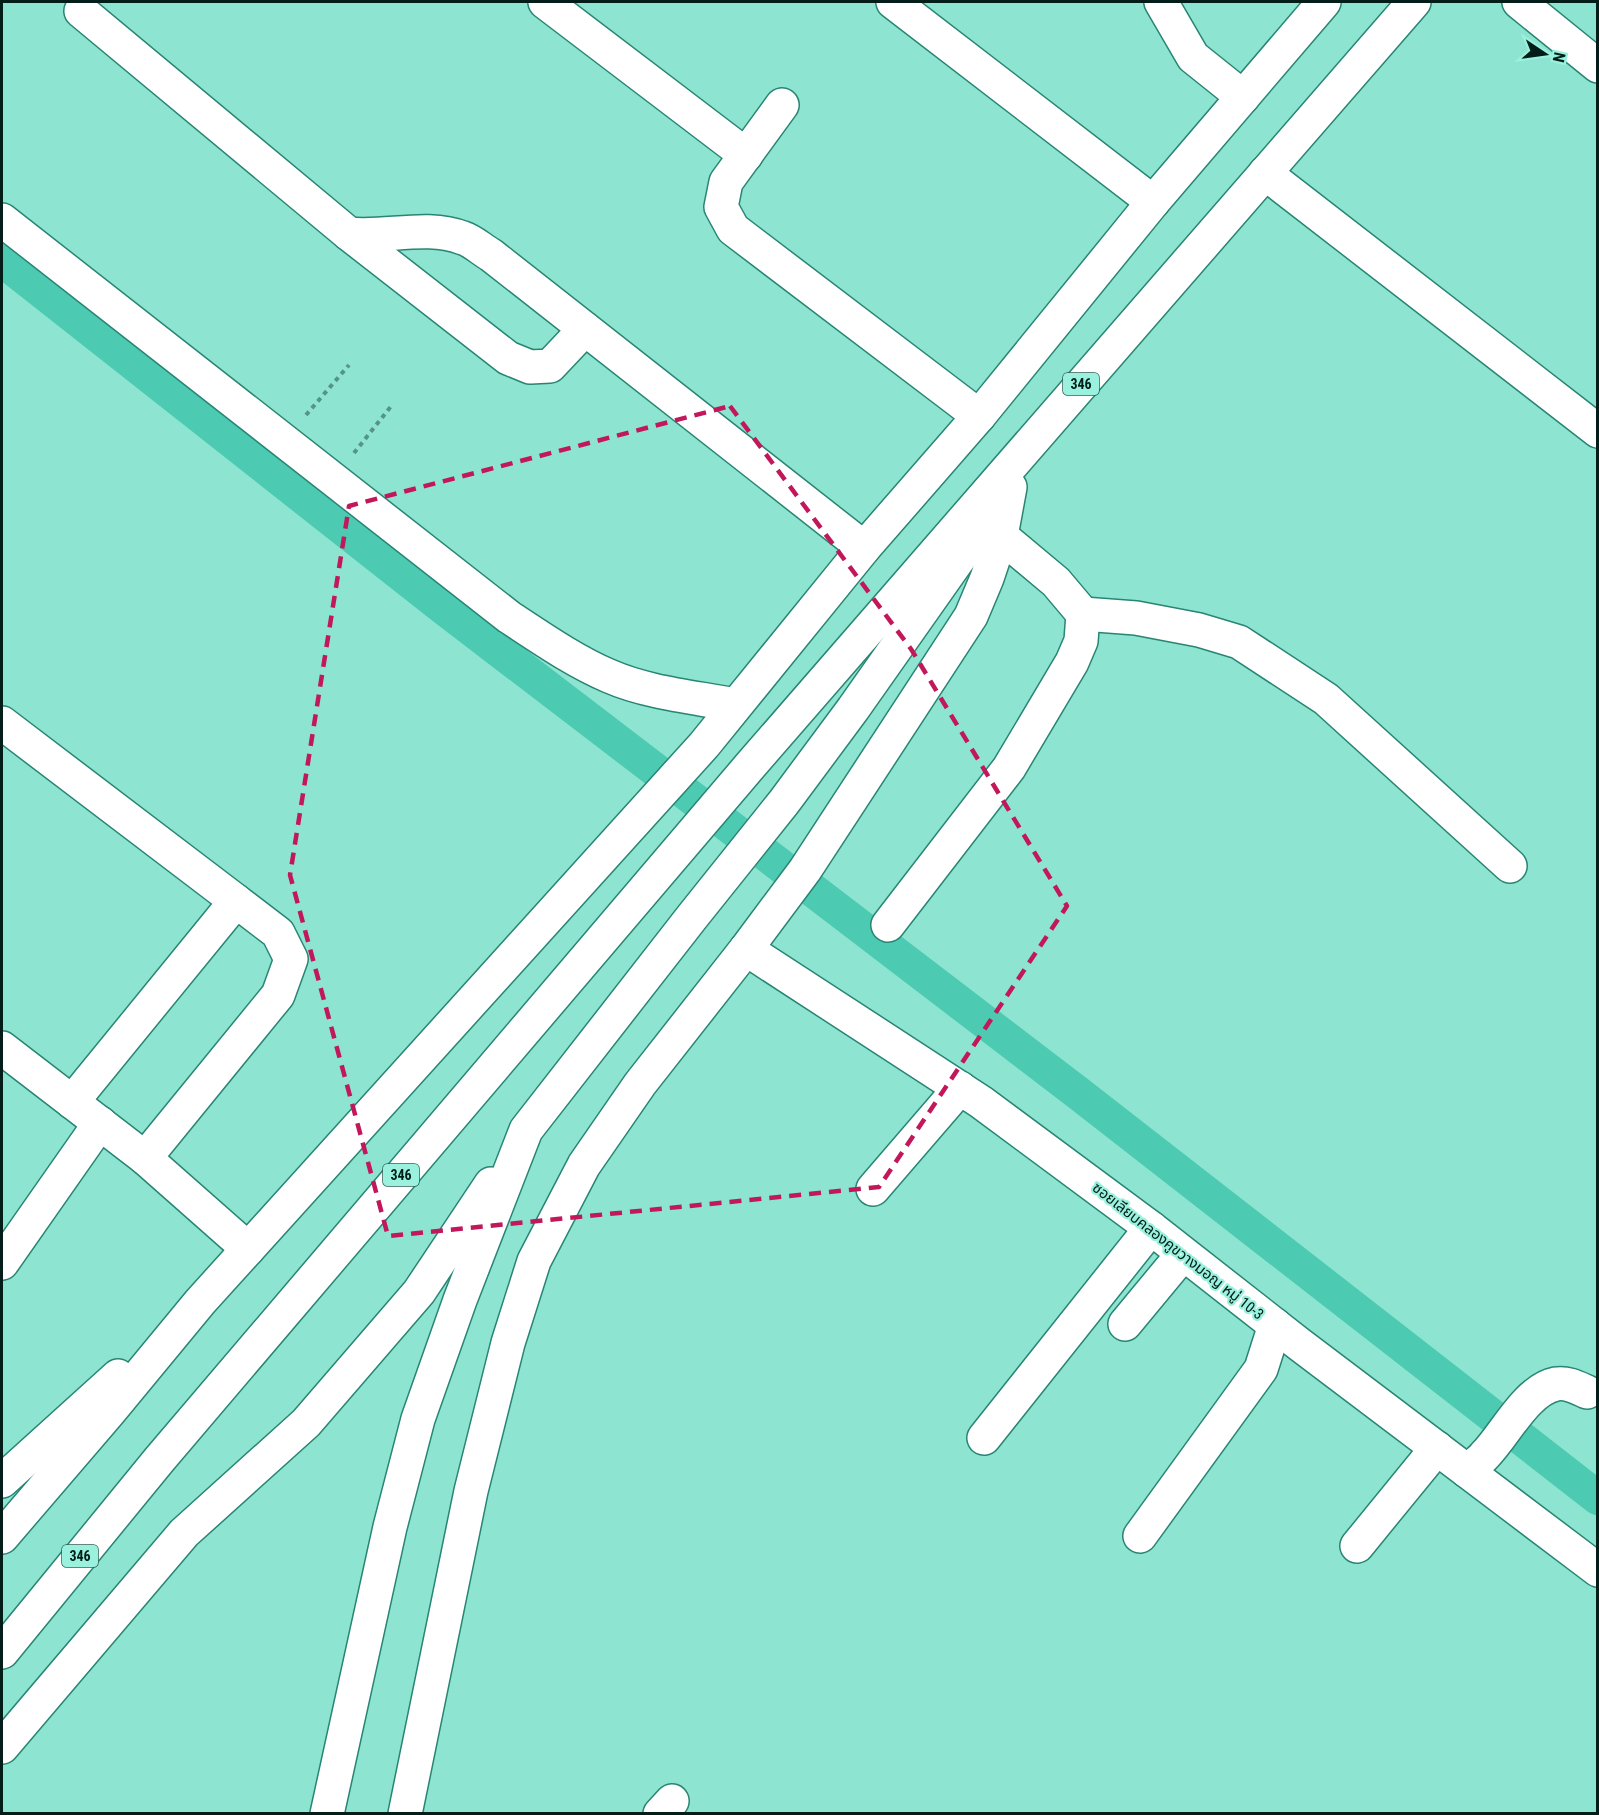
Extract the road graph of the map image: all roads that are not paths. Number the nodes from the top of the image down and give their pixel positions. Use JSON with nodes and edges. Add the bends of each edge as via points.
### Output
{"nodes":[{"id":1,"x":545,"y":2,"type":"edge"},
{"id":2,"x":893,"y":2,"type":"edge"},
{"id":3,"x":1161,"y":2,"type":"edge"},
{"id":4,"x":1324,"y":2,"type":"edge"},
{"id":5,"x":1414,"y":2,"type":"edge"},
{"id":6,"x":1519,"y":2,"type":"edge"},
{"id":7,"x":81,"y":11,"type":"dead end"},
{"id":8,"x":1598,"y":66,"type":"edge"},
{"id":9,"x":1242,"y":97,"type":"junction"},
{"id":10,"x":782,"y":105,"type":"dead end"},
{"id":11,"x":746,"y":155,"type":"junction"},
{"id":12,"x":1265,"y":173,"type":"junction"},
{"id":13,"x":1153,"y":202,"type":"junction"},
{"id":14,"x":2,"y":220,"type":"edge"},
{"id":15,"x":349,"y":234,"type":"junction"},
{"id":16,"x":585,"y":329,"type":"junction"},
{"id":17,"x":1083,"y":382,"type":"junction"},
{"id":18,"x":979,"y":416,"type":"junction"},
{"id":19,"x":1598,"y":431,"type":"edge"},
{"id":20,"x":1010,"y":487,"type":"junction"},
{"id":21,"x":1000,"y":536,"type":"junction"},
{"id":22,"x":864,"y":548,"type":"junction"},
{"id":23,"x":1083,"y":614,"type":"junction"},
{"id":24,"x":735,"y":705,"type":"junction"},
{"id":25,"x":2,"y":723,"type":"edge"},
{"id":26,"x":1510,"y":866,"type":"dead end"},
{"id":27,"x":236,"y":902,"type":"junction"},
{"id":28,"x":888,"y":925,"type":"dead end"},
{"id":29,"x":746,"y":949,"type":"junction"},
{"id":30,"x":2,"y":1048,"type":"edge"},
{"id":31,"x":960,"y":1088,"type":"junction"},
{"id":32,"x":72,"y":1102,"type":"junction"},
{"id":33,"x":100,"y":1123,"type":"junction"},
{"id":34,"x":526,"y":1130,"type":"junction"},
{"id":35,"x":145,"y":1158,"type":"junction"},
{"id":36,"x":873,"y":1189,"type":"dead end"},
{"id":37,"x":1151,"y":1228,"type":"junction"},
{"id":38,"x":249,"y":1249,"type":"junction"},
{"id":39,"x":1183,"y":1254,"type":"junction"},
{"id":40,"x":2,"y":1263,"type":"edge"},
{"id":41,"x":200,"y":1302,"type":"junction"},
{"id":42,"x":1125,"y":1324,"type":"dead end"},
{"id":43,"x":1275,"y":1325,"type":"junction"},
{"id":44,"x":1594,"y":1394,"type":"edge"},
{"id":45,"x":984,"y":1438,"type":"dead end"},
{"id":46,"x":1437,"y":1448,"type":"junction"},
{"id":47,"x":1476,"y":1463,"type":"junction"},
{"id":48,"x":2,"y":1481,"type":"edge"},
{"id":49,"x":1140,"y":1536,"type":"dead end"},
{"id":50,"x":2,"y":1537,"type":"edge"},
{"id":51,"x":1357,"y":1545,"type":"dead end"},
{"id":52,"x":1594,"y":1560,"type":"edge"},
{"id":53,"x":2,"y":1652,"type":"edge"},
{"id":54,"x":2,"y":1747,"type":"edge"},
{"id":55,"x":327,"y":1814,"type":"edge"},
{"id":56,"x":405,"y":1814,"type":"edge"}],
"edges":[{"from":1,"to":11,"type":"main road"},
{"from":2,"to":13,"type":"main road"},
{"from":3,"to":9,"type":"main road","via":[[1193,57]]},
{"from":4,"to":9,"type":"main road"},
{"from":5,"to":12,"type":"main road","number":"346"},
{"from":6,"to":8,"type":"main road"},
{"from":7,"to":15,"type":"main road"},
{"from":9,"to":13,"type":"main road"},
{"from":10,"to":11,"type":"main road"},
{"from":11,"to":18,"type":"main road","via":[[726,182],[721,207],[733,229]]},
{"from":12,"to":17,"type":"main road","number":"346"},
{"from":12,"to":19,"type":"main road"},
{"from":13,"to":18,"type":"main road"},
{"from":14,"to":24,"type":"main road","via":[[509,616],[554,646],[609,676],[656,690]]},
{"from":15,"to":16,"type":"main road","via":[[426,231],[463,237]]},
{"from":15,"to":16,"type":"main road","via":[[508,358],[530,368],[550,366]]},
{"from":16,"to":22,"type":"main road"},
{"from":17,"to":20,"type":"main road"},
{"from":17,"to":53,"type":"main road","number":"346","via":[[749,767],[159,1460]]},
{"from":18,"to":22,"type":"main road"},
{"from":20,"to":21,"type":"main road"},
{"from":20,"to":34,"type":"main road","via":[[784,802]]},
{"from":21,"to":23,"type":"main road","via":[[1056,582]]},
{"from":21,"to":29,"type":"main road","via":[[971,616],[805,870]]},
{"from":22,"to":24,"type":"main road"},
{"from":23,"to":26,"type":"main road","via":[[1136,618],[1239,642],[1326,699]]},
{"from":23,"to":28,"type":"main road","via":[[1081,641],[1072,662],[1009,768]]},
{"from":24,"to":38,"type":"main road","via":[[704,745]]},
{"from":25,"to":27,"type":"main road"},
{"from":27,"to":32,"type":"main road"},
{"from":27,"to":35,"type":"main road","via":[[278,933],[291,959],[278,995]]},
{"from":29,"to":31,"type":"main road","name":"ซอยเลียบคลองคูขวางมอญ หมู่ 10-3"},
{"from":29,"to":56,"type":"main road","via":[[640,1084],[584,1165],[534,1261],[508,1343],[471,1491]]},
{"from":30,"to":32,"type":"main road"},
{"from":31,"to":36,"type":"main road"},
{"from":31,"to":37,"type":"main road","name":"ซอยเลียบคลองคูขวางมอญ หมู่ 10-3"},
{"from":32,"to":33,"type":"main road"},
{"from":33,"to":35,"type":"main road"},
{"from":33,"to":40,"type":"main road"},
{"from":34,"to":54,"type":"main road","via":[[419,1292],[306,1423],[184,1533]]},
{"from":34,"to":55,"type":"main road","via":[[418,1419],[390,1527]]},
{"from":35,"to":38,"type":"main road"},
{"from":37,"to":39,"type":"main road","name":"ซอยเลียบคลองคูขวางมอญ หมู่ 10-3"},
{"from":37,"to":45,"type":"main road"},
{"from":38,"to":41,"type":"main road"},
{"from":39,"to":42,"type":"main road"},
{"from":39,"to":43,"type":"main road","name":"ซอยเลียบคลองคูขวางมอญ หมู่ 10-3"},
{"from":41,"to":48,"type":"main road"},
{"from":41,"to":50,"type":"main road"},
{"from":43,"to":46,"type":"main road","name":"ซอยเลียบคลองคูขวางมอญ หมู่ 10-3"},
{"from":43,"to":49,"type":"main road","via":[[1261,1369]]},
{"from":44,"to":47,"type":"main road","via":[[1557,1383],[1540,1390]]},
{"from":46,"to":47,"type":"main road","name":"ซอยเลียบคลองคูขวางมอญ หมู่ 10-3"},
{"from":46,"to":51,"type":"main road"},
{"from":47,"to":52,"type":"main road","name":"ซอยเลียบคลองคูขวางมอญ หมู่ 10-3"}]}
